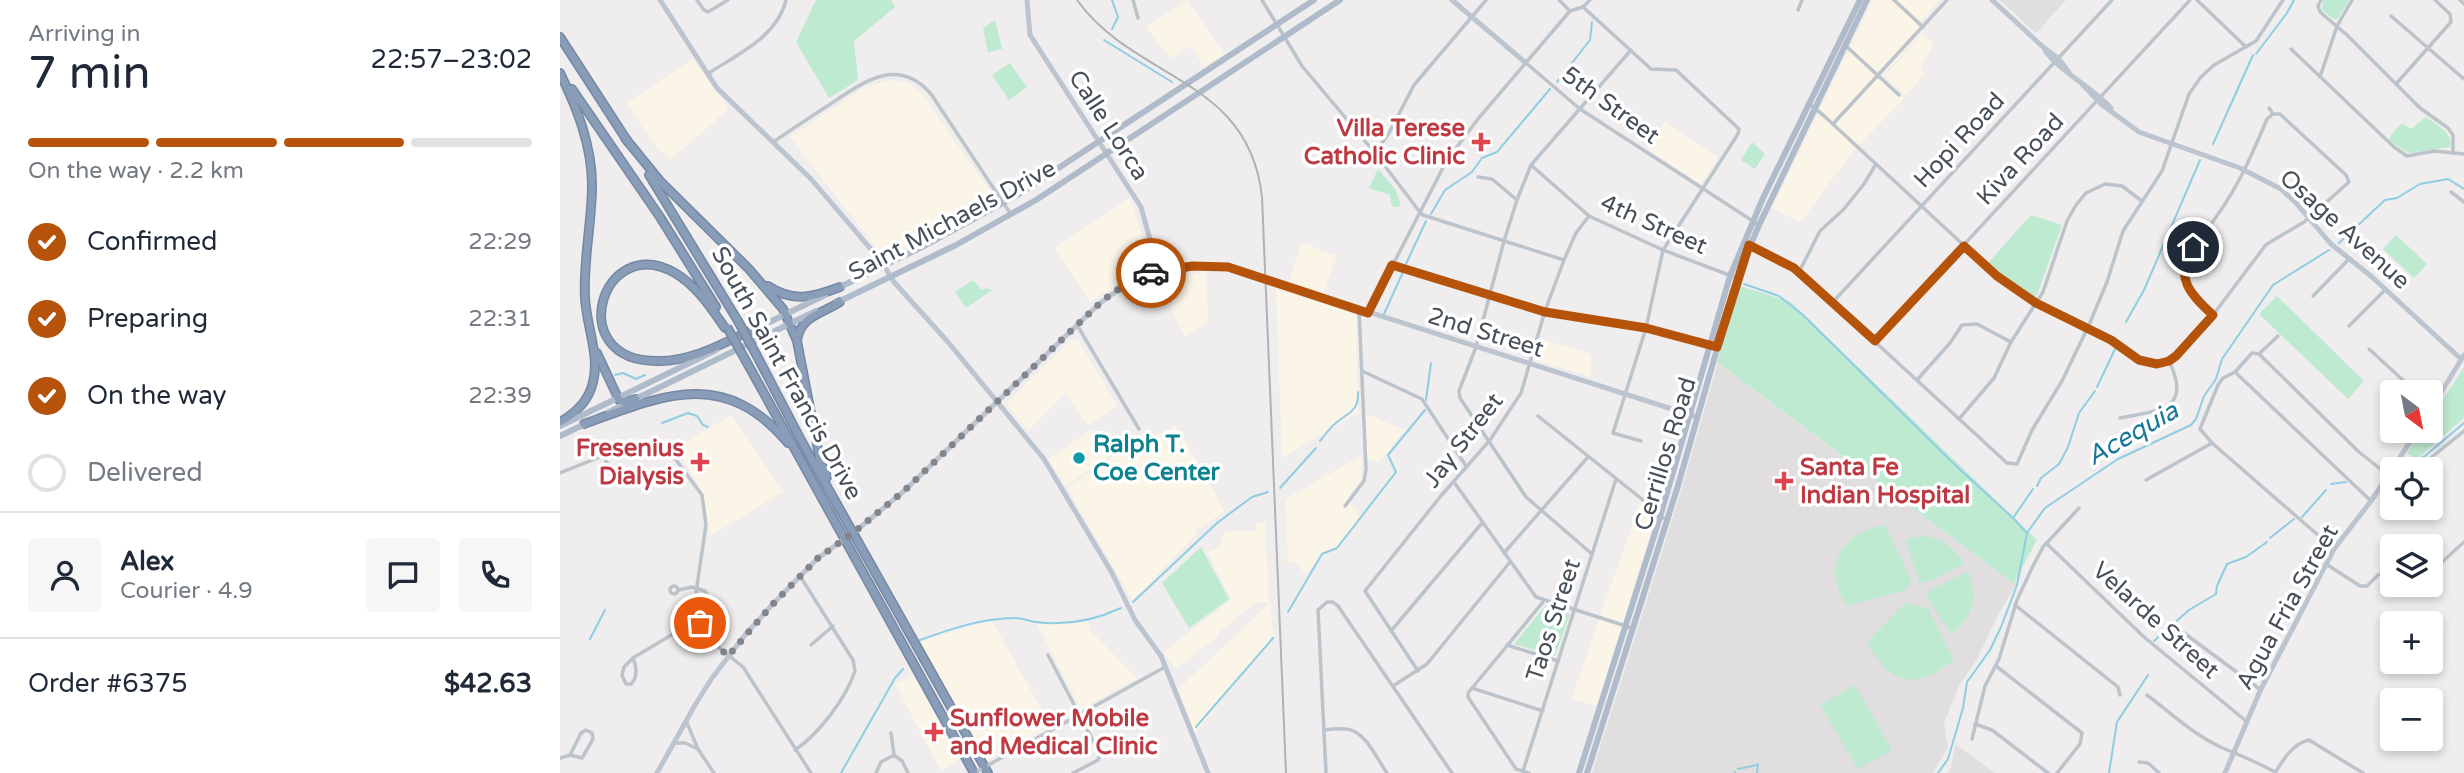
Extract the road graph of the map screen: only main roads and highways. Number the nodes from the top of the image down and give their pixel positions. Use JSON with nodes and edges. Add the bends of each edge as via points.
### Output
{"nodes":[{"id":1,"x":1314,"y":0,"type":"edge"},
{"id":2,"x":1340,"y":0,"type":"edge"},
{"id":3,"x":1860,"y":0,"type":"edge"},
{"id":4,"x":1867,"y":0,"type":"edge"},
{"id":5,"x":560,"y":37,"type":"edge"},
{"id":6,"x":1842,"y":43,"type":"junction"},
{"id":7,"x":560,"y":72,"type":"edge"},
{"id":8,"x":625,"y":138,"type":"junction"},
{"id":9,"x":749,"y":269,"type":"junction"},
{"id":10,"x":840,"y":287,"type":"junction"},
{"id":11,"x":840,"y":302,"type":"junction"},
{"id":12,"x":785,"y":314,"type":"junction"},
{"id":13,"x":790,"y":324,"type":"junction"},
{"id":14,"x":762,"y":325,"type":"junction"},
{"id":15,"x":726,"y":328,"type":"junction"},
{"id":16,"x":591,"y":339,"type":"junction"},
{"id":17,"x":797,"y":341,"type":"junction"},
{"id":18,"x":617,"y":398,"type":"junction"},
{"id":19,"x":636,"y":399,"type":"junction"},
{"id":20,"x":560,"y":424,"type":"edge"},
{"id":21,"x":584,"y":424,"type":"junction"},
{"id":22,"x":560,"y":436,"type":"edge"},
{"id":23,"x":805,"y":466,"type":"junction"},
{"id":24,"x":836,"y":501,"type":"junction"},
{"id":25,"x":1629,"y":627,"type":"junction"},
{"id":26,"x":986,"y":770,"type":"edge"},
{"id":27,"x":974,"y":773,"type":"edge"},
{"id":28,"x":1580,"y":773,"type":"edge"},
{"id":29,"x":1587,"y":773,"type":"edge"}],
"edges":[{"from":1,"to":10,"type":"main road","name":"Saint Michaels Drive","via":[[1005,203]]},
{"from":2,"to":11,"type":"main road","name":"Saint Michaels Drive","via":[[1012,215]]},
{"from":3,"to":6,"type":"main road","name":"Cerrillos Road"},
{"from":4,"to":6,"type":"main road","name":"Cerrillos Road"},
{"from":5,"to":8,"type":"highway","name":"South Saint Francis Drive"},
{"from":6,"to":25,"type":"main road","name":"Cerrillos Road","via":[[1746,244]]},
{"from":7,"to":15,"type":"highway","name":"South Saint Francis Drive","via":[[673,237]]},
{"from":7,"to":16,"type":"highway","via":[[580,119],[591,170],[585,284]]},
{"from":8,"to":9,"type":"highway","via":[[660,181]]},
{"from":8,"to":24,"type":"highway","name":"South Saint Francis Drive","bridge":true,"via":[[738,321]]},
{"from":9,"to":10,"type":"highway","via":[[788,296],[808,298]]},
{"from":9,"to":12,"type":"highway"},
{"from":10,"to":12,"type":"main road","name":"Saint Michaels Drive"},
{"from":11,"to":13,"type":"main road","name":"Saint Michaels Drive"},
{"from":11,"to":17,"type":"highway","via":[[803,322]]},
{"from":12,"to":13,"type":"highway"},
{"from":12,"to":14,"type":"main road","name":"Saint Michaels Drive"},
{"from":13,"to":17,"type":"highway"},
{"from":13,"to":19,"type":"main road","name":"Saint Michaels Drive"},
{"from":14,"to":15,"type":"highway","via":[[691,355],[645,361],[624,354],[610,342],[601,326],[600,305],[620,274],[655,266],[691,285]]},
{"from":14,"to":18,"type":"main road","name":"Saint Michaels Drive"},
{"from":15,"to":23,"type":"highway","name":"South Saint Francis Drive","bridge":true},
{"from":16,"to":18,"type":"highway"},
{"from":16,"to":20,"type":"highway","via":[[592,388],[580,407]]},
{"from":17,"to":24,"type":"highway","via":[[820,460]]},
{"from":18,"to":19,"type":"highway","via":[[624,402]]},
{"from":18,"to":20,"type":"main road","name":"Saint Michaels Drive"},
{"from":19,"to":21,"type":"main road","name":"Saint Michaels Drive"},
{"from":21,"to":22,"type":"main road","name":"Saint Michaels Drive"},
{"from":21,"to":23,"type":"highway","via":[[668,397],[722,396],[756,411]]},
{"from":23,"to":27,"type":"highway","name":"South Saint Francis Drive"},
{"from":24,"to":26,"type":"highway","name":"South Saint Francis Drive"},
{"from":25,"to":28,"type":"main road","name":"Cerrillos Road"},
{"from":25,"to":29,"type":"main road","name":"Cerrillos Road"}]}
